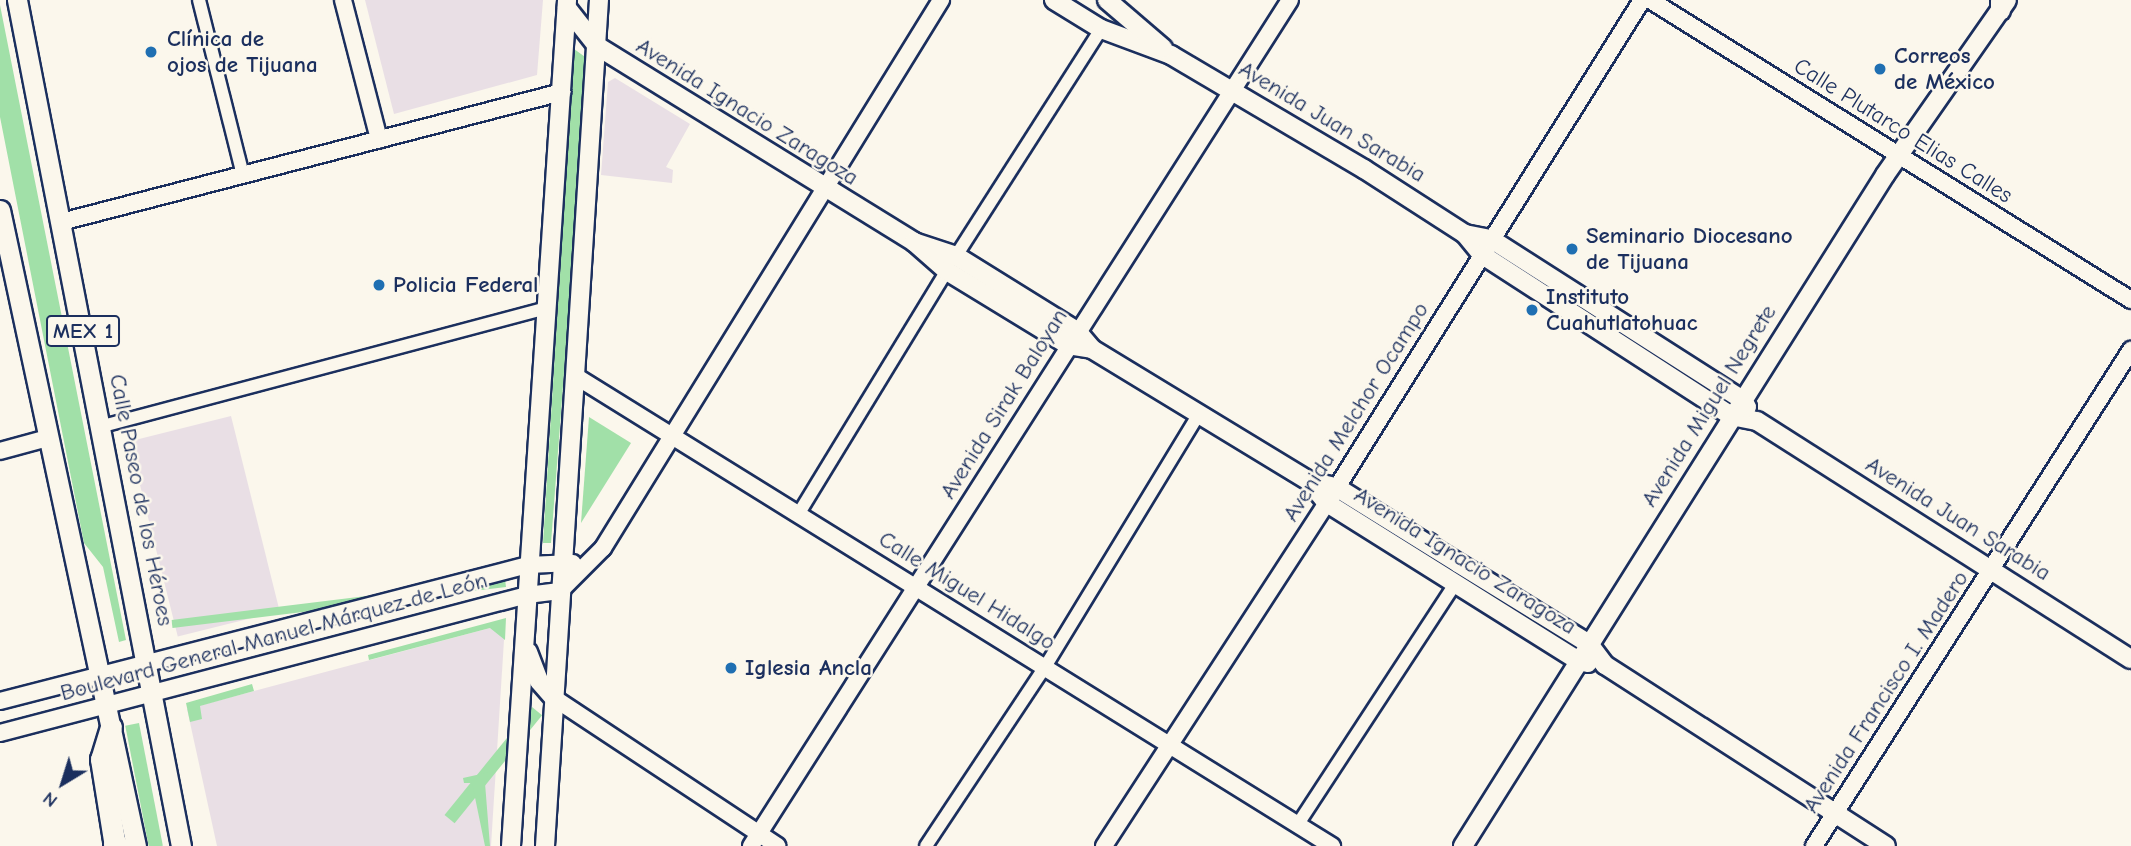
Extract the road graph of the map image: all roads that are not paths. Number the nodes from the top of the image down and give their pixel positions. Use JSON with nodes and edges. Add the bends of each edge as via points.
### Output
{"nodes":[{"id":1,"x":17,"y":0,"type":"edge"},
{"id":2,"x":199,"y":0,"type":"edge"},
{"id":3,"x":343,"y":0,"type":"edge"},
{"id":4,"x":599,"y":0,"type":"edge"},
{"id":5,"x":941,"y":0,"type":"edge"},
{"id":6,"x":1054,"y":0,"type":"edge"},
{"id":7,"x":1290,"y":0,"type":"edge"},
{"id":8,"x":1642,"y":0,"type":"edge"},
{"id":9,"x":1650,"y":0,"type":"edge"},
{"id":10,"x":1113,"y":2,"type":"edge"},
{"id":11,"x":2002,"y":3,"type":"edge"},
{"id":12,"x":567,"y":4,"type":"edge"},
{"id":13,"x":1101,"y":29,"type":"junction"},
{"id":14,"x":597,"y":47,"type":"junction"},
{"id":15,"x":1171,"y":55,"type":"junction"},
{"id":16,"x":1231,"y":89,"type":"junction"},
{"id":17,"x":562,"y":92,"type":"junction"},
{"id":18,"x":379,"y":139,"type":"junction"},
{"id":19,"x":1898,"y":154,"type":"junction"},
{"id":20,"x":243,"y":175,"type":"junction"},
{"id":21,"x":824,"y":190,"type":"junction"},
{"id":22,"x":0,"y":210,"type":"edge"},
{"id":23,"x":61,"y":222,"type":"junction"},
{"id":24,"x":1465,"y":234,"type":"junction"},
{"id":25,"x":1491,"y":239,"type":"junction"},
{"id":26,"x":3,"y":242,"type":"edge"},
{"id":27,"x":1481,"y":254,"type":"junction"},
{"id":28,"x":952,"y":263,"type":"junction"},
{"id":29,"x":2131,"y":300,"type":"edge"},
{"id":30,"x":548,"y":308,"type":"junction"},
{"id":31,"x":1073,"y":338,"type":"junction"},
{"id":32,"x":2131,"y":350,"type":"edge"},
{"id":33,"x":577,"y":377,"type":"junction"},
{"id":34,"x":1741,"y":399,"type":"junction"},
{"id":35,"x":1199,"y":414,"type":"junction"},
{"id":36,"x":1731,"y":416,"type":"junction"},
{"id":37,"x":1757,"y":421,"type":"junction"},
{"id":38,"x":103,"y":426,"type":"junction"},
{"id":39,"x":672,"y":437,"type":"junction"},
{"id":40,"x":48,"y":438,"type":"junction"},
{"id":41,"x":0,"y":451,"type":"edge"},
{"id":42,"x":1331,"y":495,"type":"junction"},
{"id":43,"x":799,"y":513,"type":"junction"},
{"id":44,"x":562,"y":563,"type":"junction"},
{"id":45,"x":589,"y":563,"type":"junction"},
{"id":46,"x":528,"y":565,"type":"junction"},
{"id":47,"x":1992,"y":569,"type":"junction"},
{"id":48,"x":1455,"y":584,"type":"junction"},
{"id":49,"x":916,"y":586,"type":"junction"},
{"id":50,"x":560,"y":591,"type":"junction"},
{"id":51,"x":527,"y":595,"type":"junction"},
{"id":52,"x":1589,"y":644,"type":"junction"},
{"id":53,"x":526,"y":645,"type":"junction"},
{"id":54,"x":2131,"y":659,"type":"edge"},
{"id":55,"x":1578,"y":661,"type":"junction"},
{"id":56,"x":146,"y":663,"type":"junction"},
{"id":57,"x":1605,"y":665,"type":"junction"},
{"id":58,"x":1045,"y":667,"type":"junction"},
{"id":59,"x":99,"y":674,"type":"junction"},
{"id":60,"x":152,"y":693,"type":"junction"},
{"id":61,"x":554,"y":698,"type":"junction"},
{"id":62,"x":0,"y":701,"type":"edge"},
{"id":63,"x":105,"y":704,"type":"junction"},
{"id":64,"x":111,"y":727,"type":"joint"},
{"id":65,"x":0,"y":733,"type":"edge"},
{"id":66,"x":1169,"y":747,"type":"junction"},
{"id":67,"x":1835,"y":814,"type":"junction"},
{"id":68,"x":1298,"y":824,"type":"junction"},
{"id":69,"x":755,"y":840,"type":"edge"},
{"id":70,"x":120,"y":845,"type":"edge"},
{"id":71,"x":181,"y":846,"type":"edge"},
{"id":72,"x":511,"y":846,"type":"edge"},
{"id":73,"x":545,"y":846,"type":"edge"},
{"id":74,"x":778,"y":846,"type":"edge"},
{"id":75,"x":926,"y":846,"type":"edge"},
{"id":76,"x":1104,"y":846,"type":"edge"},
{"id":77,"x":1332,"y":846,"type":"edge"},
{"id":78,"x":1463,"y":846,"type":"edge"},
{"id":79,"x":1814,"y":846,"type":"edge"},
{"id":80,"x":1886,"y":846,"type":"edge"}],
"edges":[{"from":1,"to":23,"type":"main road","name":"Calle Paseo de los Héroes","number":"MEX 1"},
{"from":2,"to":20,"type":"street"},
{"from":3,"to":18,"type":"street"},
{"from":4,"to":14,"type":"main road"},
{"from":5,"to":21,"type":"street"},
{"from":6,"to":13,"type":"main road","name":"Avenida Juan Sarabia"},
{"from":7,"to":16,"type":"street","name":"Avenida Sirak Baloyan"},
{"from":8,"to":25,"type":"street","name":"Avenida Melchor Ocampo"},
{"from":9,"to":19,"type":"street","name":"Calle Plutarco Elias Calles"},
{"from":10,"to":15,"type":"main road","name":"Avenida Juan Sarabia"},
{"from":11,"to":19,"type":"main road","name":"Avenida Miguel Negrete"},
{"from":12,"to":14,"type":"main road","name":"Avenida Ignacio Zaragoza"},
{"from":12,"to":17,"type":"main road"},
{"from":13,"to":15,"type":"main road","name":"Avenida Juan Sarabia"},
{"from":13,"to":28,"type":"street"},
{"from":14,"to":21,"type":"main road","name":"Avenida Ignacio Zaragoza"},
{"from":14,"to":33,"type":"main road"},
{"from":15,"to":16,"type":"main road","name":"Avenida Juan Sarabia"},
{"from":16,"to":24,"type":"main road","name":"Avenida Juan Sarabia"},
{"from":16,"to":31,"type":"street","name":"Avenida Sirak Baloyan"},
{"from":17,"to":18,"type":"street"},
{"from":17,"to":30,"type":"main road"},
{"from":18,"to":20,"type":"street"},
{"from":19,"to":29,"type":"street","name":"Calle Plutarco Elias Calles"},
{"from":19,"to":34,"type":"main road","name":"Avenida Miguel Negrete"},
{"from":20,"to":23,"type":"street"},
{"from":21,"to":28,"type":"main road","name":"Avenida Ignacio Zaragoza"},
{"from":21,"to":39,"type":"street"},
{"from":22,"to":26,"type":"main road","number":"MEX 1"},
{"from":23,"to":38,"type":"main road","name":"Calle Paseo de los Héroes","number":"MEX 1"},
{"from":24,"to":25,"type":"main road","name":"Avenida Juan Sarabia"},
{"from":24,"to":27,"type":"main road","name":"Avenida Juan Sarabia"},
{"from":25,"to":27,"type":"street","name":"Avenida Melchor Ocampo"},
{"from":25,"to":34,"type":"main road","name":"Avenida Juan Sarabia"},
{"from":26,"to":40,"type":"main road","number":"MEX 1"},
{"from":27,"to":36,"type":"main road","name":"Avenida Juan Sarabia"},
{"from":27,"to":42,"type":"street","name":"Avenida Melchor Ocampo"},
{"from":28,"to":31,"type":"main road","name":"Avenida Ignacio Zaragoza"},
{"from":28,"to":43,"type":"street"},
{"from":30,"to":38,"type":"street"},
{"from":30,"to":46,"type":"main road"},
{"from":31,"to":35,"type":"main road","name":"Avenida Ignacio Zaragoza"},
{"from":31,"to":49,"type":"street","name":"Avenida Sirak Baloyan"},
{"from":32,"to":47,"type":"street","name":"Avenida Francisco I. Madero"},
{"from":33,"to":39,"type":"street","name":"Calle Miguel Hidalgo"},
{"from":33,"to":44,"type":"main road"},
{"from":34,"to":36,"type":"main road","name":"Avenida Miguel Negrete"},
{"from":34,"to":37,"type":"main road","name":"Avenida Juan Sarabia"},
{"from":35,"to":42,"type":"main road","name":"Avenida Ignacio Zaragoza"},
{"from":35,"to":58,"type":"street"},
{"from":36,"to":37,"type":"main road","name":"Avenida Juan Sarabia"},
{"from":36,"to":52,"type":"main road","name":"Avenida Miguel Negrete"},
{"from":37,"to":47,"type":"main road","name":"Avenida Juan Sarabia"},
{"from":38,"to":56,"type":"main road","name":"Calle Paseo de los Héroes","number":"MEX 1"},
{"from":39,"to":43,"type":"street","name":"Calle Miguel Hidalgo"},
{"from":39,"to":45,"type":"street"},
{"from":40,"to":41,"type":"street"},
{"from":40,"to":59,"type":"main road","number":"MEX 1"},
{"from":42,"to":48,"type":"main road","name":"Avenida Ignacio Zaragoza"},
{"from":42,"to":52,"type":"main road","name":"Avenida Ignacio Zaragoza"},
{"from":42,"to":66,"type":"street","name":"Avenida Melchor Ocampo"},
{"from":43,"to":49,"type":"street","name":"Calle Miguel Hidalgo"},
{"from":44,"to":45,"type":"street","name":"Boulevard General Manuel Márquez de León"},
{"from":44,"to":46,"type":"street","name":"Boulevard General Manuel Márquez de León"},
{"from":44,"to":50,"type":"main road"},
{"from":45,"to":50,"type":"street"},
{"from":46,"to":51,"type":"main road"},
{"from":46,"to":56,"type":"street","name":"Boulevard General Manuel Márquez de León"},
{"from":47,"to":54,"type":"main road","name":"Avenida Juan Sarabia"},
{"from":47,"to":67,"type":"street","name":"Avenida Francisco I. Madero"},
{"from":48,"to":55,"type":"main road","name":"Avenida Ignacio Zaragoza"},
{"from":48,"to":68,"type":"street"},
{"from":49,"to":58,"type":"street","name":"Calle Miguel Hidalgo"},
{"from":49,"to":69,"type":"street","name":"Avenida Sirak Baloyan"},
{"from":50,"to":51,"type":"street","name":"Boulevard General Manuel Márquez de León"},
{"from":50,"to":61,"type":"main road"},
{"from":51,"to":53,"type":"main road"},
{"from":51,"to":60,"type":"street","name":"Boulevard General Manuel Márquez de León"},
{"from":52,"to":55,"type":"main road","name":"Avenida Miguel Negrete"},
{"from":52,"to":57,"type":"main road","name":"Avenida Ignacio Zaragoza"},
{"from":53,"to":61,"type":"main road","via":[[539,681]]},
{"from":53,"to":72,"type":"main road"},
{"from":55,"to":57,"type":"main road","name":"Avenida Ignacio Zaragoza"},
{"from":55,"to":78,"type":"main road","name":"Avenida Miguel Negrete"},
{"from":56,"to":59,"type":"street","name":"Boulevard General Manuel Márquez de León"},
{"from":56,"to":60,"type":"main road","name":"Calle Paseo de los Héroes","number":"MEX 1"},
{"from":57,"to":67,"type":"main road","name":"Avenida Ignacio Zaragoza"},
{"from":58,"to":66,"type":"street","name":"Calle Miguel Hidalgo"},
{"from":58,"to":75,"type":"street"},
{"from":59,"to":62,"type":"street","name":"Boulevard General Manuel Márquez de León"},
{"from":59,"to":63,"type":"main road","number":"MEX 1"},
{"from":60,"to":63,"type":"street","name":"Boulevard General Manuel Márquez de León"},
{"from":60,"to":71,"type":"main road","name":"Calle Paseo de los Héroes","number":"MEX 1"},
{"from":61,"to":69,"type":"street"},
{"from":61,"to":73,"type":"main road"},
{"from":63,"to":64,"type":"main road","number":"MEX 1"},
{"from":63,"to":65,"type":"street","name":"Boulevard General Manuel Márquez de León"},
{"from":64,"to":70,"type":"highway","via":[[101,759]]},
{"from":66,"to":68,"type":"street","name":"Calle Miguel Hidalgo"},
{"from":66,"to":76,"type":"street","name":"Avenida Melchor Ocampo"},
{"from":67,"to":79,"type":"street","name":"Avenida Francisco I. Madero"},
{"from":67,"to":80,"type":"main road","name":"Avenida Ignacio Zaragoza"},
{"from":68,"to":77,"type":"street","name":"Calle Miguel Hidalgo"},
{"from":69,"to":74,"type":"street"}]}
